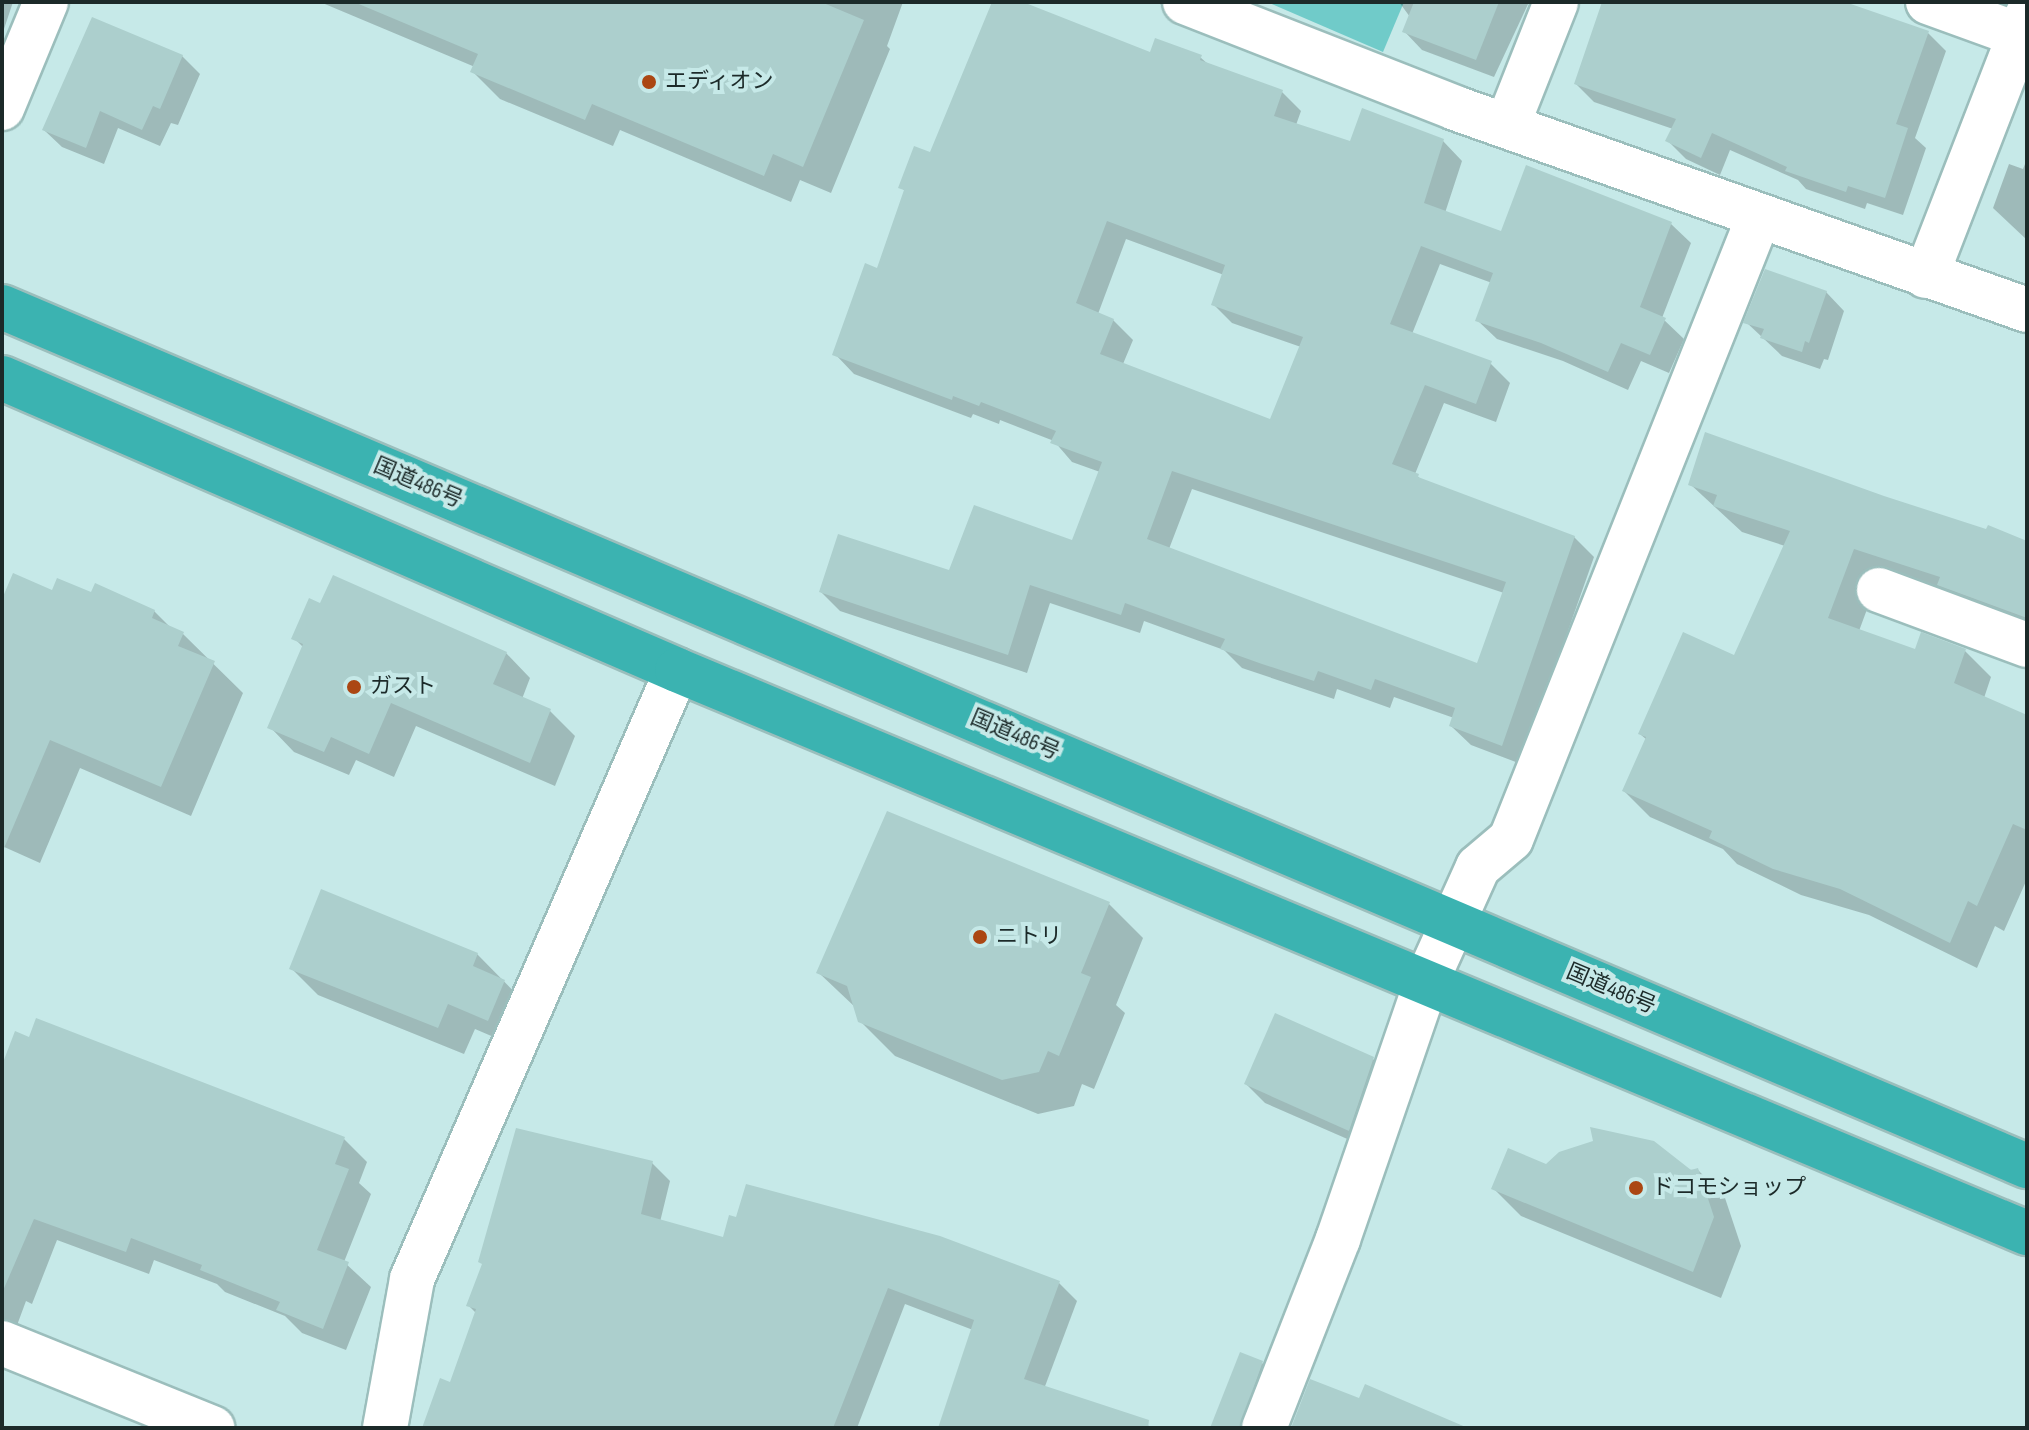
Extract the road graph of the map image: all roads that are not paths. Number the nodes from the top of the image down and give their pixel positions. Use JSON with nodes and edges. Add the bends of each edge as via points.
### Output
{"nodes":[{"id":1,"x":46,"y":2,"type":"edge"},
{"id":2,"x":1185,"y":2,"type":"edge"},
{"id":3,"x":1556,"y":2,"type":"edge"},
{"id":4,"x":1928,"y":2,"type":"edge"},
{"id":5,"x":2025,"y":29,"type":"edge"},
{"id":6,"x":2,"y":108,"type":"edge"},
{"id":7,"x":1507,"y":126,"type":"junction"},
{"id":8,"x":1759,"y":216,"type":"junction"},
{"id":9,"x":1926,"y":276,"type":"junction"},
{"id":10,"x":2,"y":307,"type":"edge"},
{"id":11,"x":2027,"y":310,"type":"edge"},
{"id":12,"x":2,"y":378,"type":"edge"},
{"id":13,"x":1879,"y":590,"type":"dead end"},
{"id":14,"x":2027,"y":645,"type":"edge"},
{"id":15,"x":677,"y":670,"type":"junction"},
{"id":16,"x":1454,"y":921,"type":"junction"},
{"id":17,"x":1427,"y":980,"type":"junction"},
{"id":18,"x":2027,"y":1166,"type":"edge"},
{"id":19,"x":2027,"y":1233,"type":"edge"},
{"id":20,"x":2,"y":1343,"type":"edge"},
{"id":21,"x":212,"y":1428,"type":"edge"},
{"id":22,"x":385,"y":1428,"type":"edge"},
{"id":23,"x":1264,"y":1428,"type":"edge"}],
"edges":[{"from":1,"to":6,"type":"street"},
{"from":2,"to":7,"type":"street"},
{"from":3,"to":7,"type":"street"},
{"from":4,"to":5,"type":"street"},
{"from":5,"to":9,"type":"street"},
{"from":7,"to":8,"type":"street"},
{"from":8,"to":9,"type":"street"},
{"from":8,"to":16,"type":"street","via":[[1511,839],[1478,867]]},
{"from":9,"to":11,"type":"street"},
{"from":10,"to":16,"type":"highway","name":"国道486号"},
{"from":12,"to":15,"type":"highway"},
{"from":13,"to":14,"type":"street"},
{"from":15,"to":17,"type":"highway"},
{"from":15,"to":22,"type":"street","via":[[412,1279]]},
{"from":16,"to":17,"type":"street"},
{"from":16,"to":18,"type":"highway","name":"国道486号"},
{"from":17,"to":19,"type":"highway"},
{"from":17,"to":23,"type":"street","via":[[1338,1239]]},
{"from":20,"to":21,"type":"street"}]}
